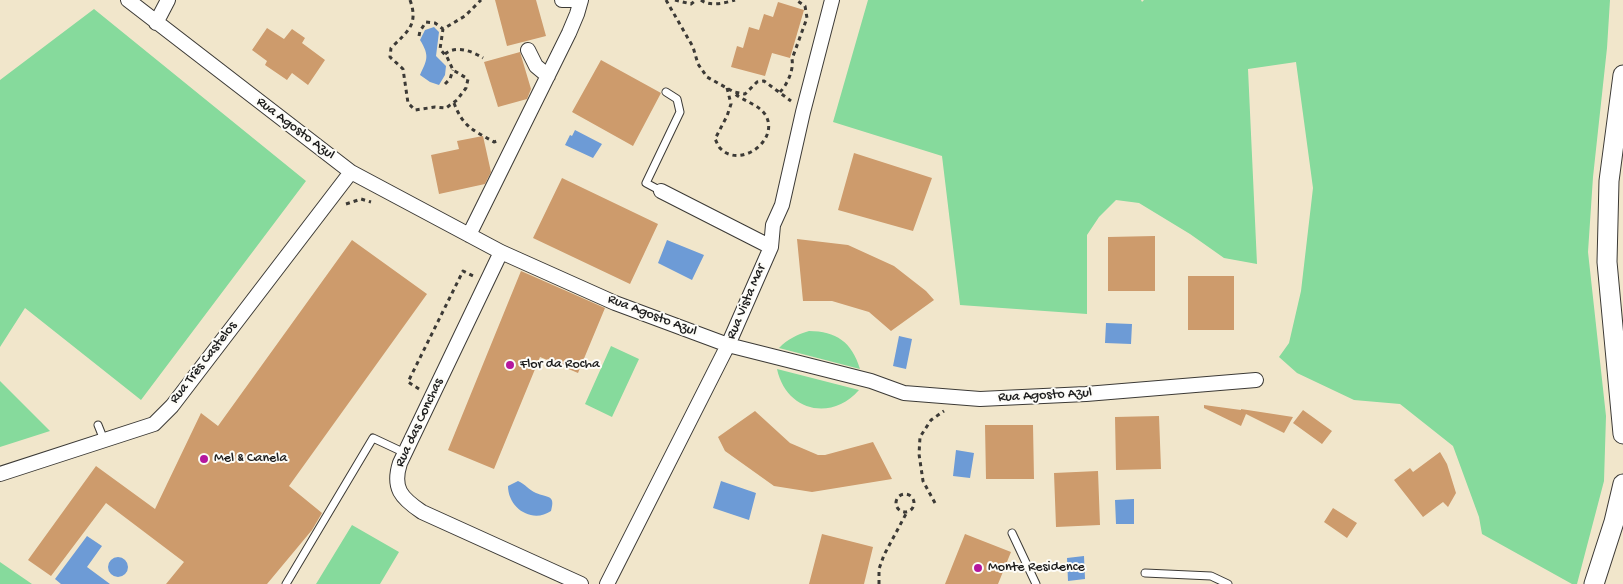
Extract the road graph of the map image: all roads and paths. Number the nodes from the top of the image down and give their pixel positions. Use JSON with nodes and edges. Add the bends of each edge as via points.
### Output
{"nodes":[{"id":1,"x":128,"y":0,"type":"edge"},
{"id":2,"x":168,"y":0,"type":"edge"},
{"id":3,"x":410,"y":0,"type":"edge"},
{"id":4,"x":481,"y":0,"type":"edge"},
{"id":5,"x":562,"y":0,"type":"edge"},
{"id":6,"x":574,"y":0,"type":"edge"},
{"id":7,"x":581,"y":0,"type":"edge"},
{"id":8,"x":666,"y":0,"type":"edge"},
{"id":9,"x":675,"y":0,"type":"edge"},
{"id":10,"x":696,"y":0,"type":"edge"},
{"id":11,"x":701,"y":0,"type":"edge"},
{"id":12,"x":735,"y":0,"type":"edge"},
{"id":13,"x":796,"y":0,"type":"edge"},
{"id":14,"x":832,"y":0,"type":"edge"},
{"id":15,"x":156,"y":23,"type":"junction"},
{"id":16,"x":443,"y":29,"type":"junction"},
{"id":17,"x":419,"y":36,"type":"dead end"},
{"id":18,"x":528,"y":50,"type":"dead end"},
{"id":19,"x":445,"y":54,"type":"junction"},
{"id":20,"x":483,"y":58,"type":"dead end"},
{"id":21,"x":453,"y":70,"type":"junction"},
{"id":22,"x":1623,"y":75,"type":"edge"},
{"id":23,"x":548,"y":76,"type":"junction"},
{"id":24,"x":445,"y":84,"type":"dead end"},
{"id":25,"x":728,"y":88,"type":"junction"},
{"id":26,"x":666,"y":92,"type":"dead end"},
{"id":27,"x":734,"y":92,"type":"junction"},
{"id":28,"x":780,"y":92,"type":"junction"},
{"id":29,"x":454,"y":103,"type":"junction"},
{"id":30,"x":803,"y":112,"type":"junction"},
{"id":31,"x":520,"y":131,"type":"junction"},
{"id":32,"x":351,"y":172,"type":"junction"},
{"id":33,"x":661,"y":191,"type":"joint"},
{"id":34,"x":376,"y":203,"type":"dead end"},
{"id":35,"x":343,"y":206,"type":"dead end"},
{"id":36,"x":469,"y":235,"type":"junction"},
{"id":37,"x":771,"y":246,"type":"junction"},
{"id":38,"x":501,"y":252,"type":"junction"},
{"id":39,"x":476,"y":269,"type":"dead end"},
{"id":40,"x":728,"y":345,"type":"junction"},
{"id":41,"x":1256,"y":380,"type":"dead end"},
{"id":42,"x":950,"y":396,"type":"junction"},
{"id":43,"x":417,"y":398,"type":"dead end"},
{"id":44,"x":98,"y":425,"type":"dead end"},
{"id":45,"x":1623,"y":434,"type":"edge"},
{"id":46,"x":104,"y":441,"type":"junction"},
{"id":47,"x":405,"y":453,"type":"junction"},
{"id":48,"x":0,"y":474,"type":"edge"},
{"id":49,"x":1623,"y":484,"type":"edge"},
{"id":50,"x":935,"y":503,"type":"dead end"},
{"id":51,"x":907,"y":512,"type":"junction"},
{"id":52,"x":1012,"y":533,"type":"dead end"},
{"id":53,"x":1145,"y":573,"type":"dead end"},
{"id":54,"x":286,"y":584,"type":"edge"},
{"id":55,"x":581,"y":584,"type":"edge"},
{"id":56,"x":607,"y":584,"type":"edge"},
{"id":57,"x":879,"y":584,"type":"edge"},
{"id":58,"x":1036,"y":584,"type":"edge"},
{"id":59,"x":1228,"y":584,"type":"edge"},
{"id":60,"x":1594,"y":584,"type":"edge"}],
"edges":[{"from":1,"to":15,"type":"street","name":"Rua Agosto Azul"},
{"from":2,"to":15,"type":"street"},
{"from":3,"to":29,"type":"path","via":[[414,18],[410,30],[391,48],[390,57],[403,69],[408,103],[415,110],[446,108]]},
{"from":4,"to":16,"type":"path","via":[[465,16]]},
{"from":5,"to":6,"type":"street"},
{"from":7,"to":23,"type":"street"},
{"from":8,"to":25,"type":"path","via":[[707,77]]},
{"from":9,"to":10,"type":"path","via":[[691,4]]},
{"from":11,"to":12,"type":"path","via":[[716,4]]},
{"from":13,"to":28,"type":"path","via":[[805,6],[807,18],[792,59],[793,65]]},
{"from":14,"to":30,"type":"street","name":"Rua Vista Mar"},
{"from":15,"to":32,"type":"street","name":"Rua Agosto Azul"},
{"from":16,"to":17,"type":"path","via":[[435,23],[426,22]]},
{"from":16,"to":19,"type":"path","via":[[440,49]]},
{"from":18,"to":23,"type":"street","via":[[536,66]]},
{"from":19,"to":20,"type":"path","via":[[461,49]]},
{"from":19,"to":21,"type":"path"},
{"from":21,"to":24,"type":"path"},
{"from":21,"to":29,"type":"path","via":[[468,79],[466,88]]},
{"from":22,"to":45,"type":"street","via":[[1609,180],[1607,262]]},
{"from":23,"to":31,"type":"street"},
{"from":25,"to":27,"type":"path"},
{"from":25,"to":27,"type":"path","via":[[731,104],[715,140],[721,150],[734,156],[744,156],[759,147],[769,131],[767,118],[757,106]]},
{"from":26,"to":33,"type":"lane","via":[[676,100],[680,112],[646,182]]},
{"from":27,"to":28,"type":"path","via":[[745,94],[757,82],[764,81]]},
{"from":28,"to":30,"type":"path"},
{"from":29,"to":31,"type":"path","via":[[469,128],[494,142],[510,138]]},
{"from":30,"to":37,"type":"street","name":"Rua Vista Mar","via":[[782,205],[773,224]]},
{"from":31,"to":36,"type":"street"},
{"from":32,"to":36,"type":"street","name":"Rua Agosto Azul"},
{"from":32,"to":46,"type":"street","name":"Rua Três Castelos","via":[[163,416],[154,424]]},
{"from":33,"to":37,"type":"street"},
{"from":34,"to":35,"type":"path","via":[[361,199]]},
{"from":36,"to":38,"type":"street","name":"Rua Agosto Azul"},
{"from":37,"to":40,"type":"street","name":"Rua Vista Mar"},
{"from":38,"to":40,"type":"street","name":"Rua Agosto Azul","via":[[615,303]]},
{"from":38,"to":47,"type":"street","name":"Rua das Conchas"},
{"from":39,"to":43,"type":"path","via":[[473,276],[463,271],[408,382],[420,389]]},
{"from":40,"to":42,"type":"street","name":"Rua Agosto Azul","via":[[904,392]]},
{"from":40,"to":56,"type":"street","name":"Rua Vista Mar"},
{"from":41,"to":42,"type":"street","name":"Rua Agosto Azul","via":[[1008,399]]},
{"from":42,"to":50,"type":"path","via":[[944,411],[931,420],[920,437],[923,481]]},
{"from":44,"to":46,"type":"lane"},
{"from":46,"to":48,"type":"street","name":"Rua Três Castelos"},
{"from":47,"to":54,"type":"lane","via":[[373,438]]},
{"from":47,"to":55,"type":"street","name":"Rua das Conchas","via":[[397,484],[410,504]]},
{"from":49,"to":60,"type":"street"},
{"from":51,"to":51,"type":"path","via":[[912,508],[913,499],[908,494],[900,495],[896,499],[896,507]]},
{"from":51,"to":57,"type":"path","via":[[884,555]]},
{"from":52,"to":58,"type":"lane"},
{"from":53,"to":59,"type":"lane","via":[[1211,576]]}]}
